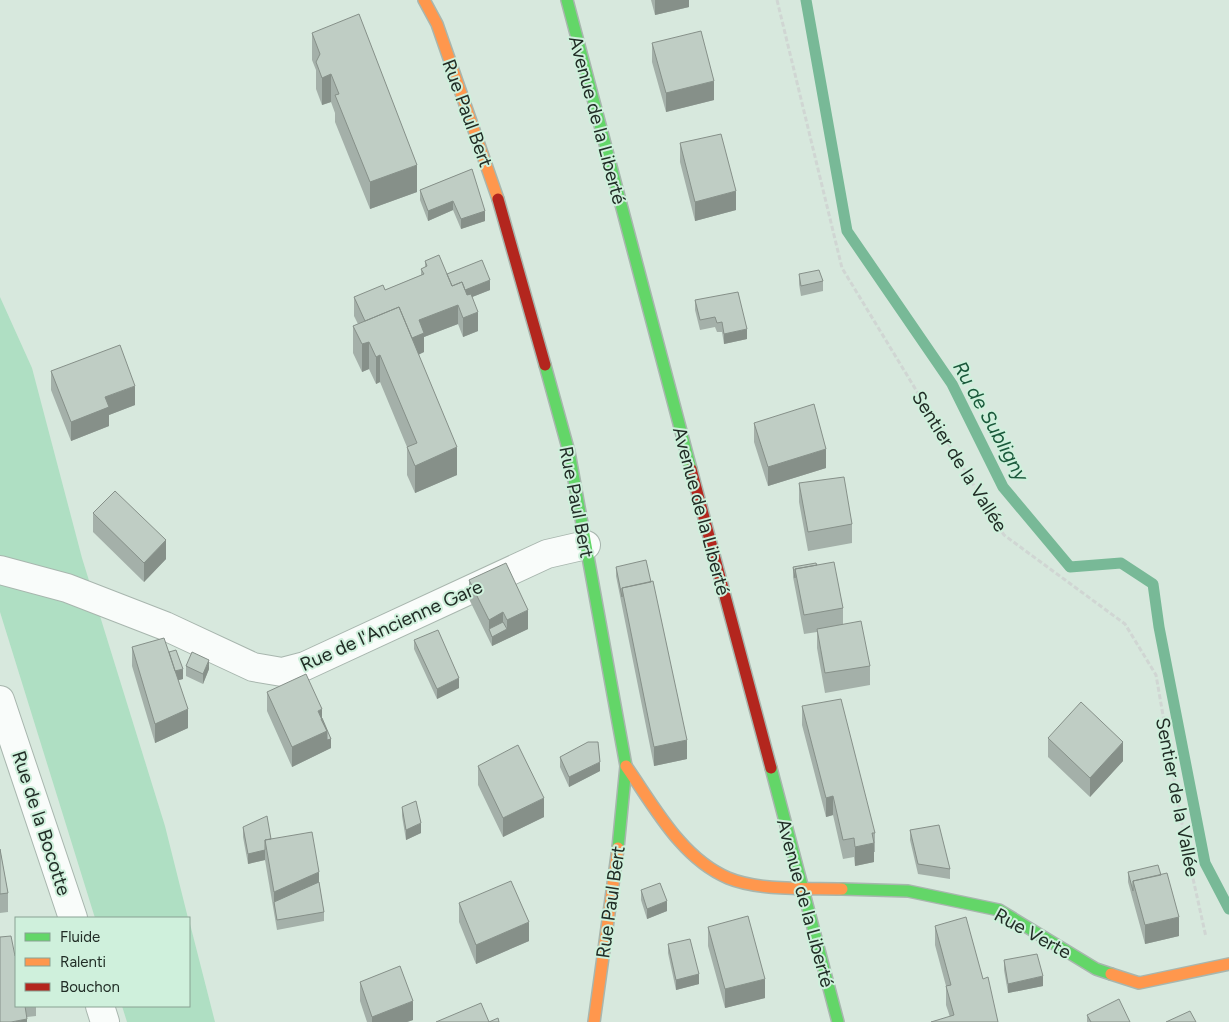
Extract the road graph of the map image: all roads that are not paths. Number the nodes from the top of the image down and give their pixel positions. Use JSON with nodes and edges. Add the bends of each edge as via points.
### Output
{"nodes":[{"id":1,"x":424,"y":0,"type":"edge"},
{"id":2,"x":567,"y":0,"type":"edge"},
{"id":3,"x":586,"y":545,"type":"junction"},
{"id":4,"x":0,"y":570,"type":"edge"},
{"id":5,"x":0,"y":700,"type":"edge"},
{"id":6,"x":626,"y":766,"type":"junction"},
{"id":7,"x":802,"y":888,"type":"junction"},
{"id":8,"x":73,"y":917,"type":"edge"},
{"id":9,"x":1229,"y":964,"type":"edge"},
{"id":10,"x":100,"y":1007,"type":"edge"},
{"id":11,"x":105,"y":1022,"type":"edge"},
{"id":12,"x":594,"y":1022,"type":"edge"},
{"id":13,"x":838,"y":1022,"type":"edge"}],
"edges":[{"from":1,"to":3,"type":"street","name":"Rue Paul Bert","via":[[436,24],[496,191],[569,452]]},
{"from":2,"to":7,"type":"street","name":"Avenue de la Liberté"},
{"from":3,"to":4,"type":"street","name":"Rue de l'Ancienne Gare","via":[[547,554],[305,666],[282,672],[253,667],[165,626],[67,588]]},
{"from":3,"to":6,"type":"street","name":"Rue Paul Bert"},
{"from":5,"to":8,"type":"street","name":"Rue de la Bocotte"},
{"from":6,"to":7,"type":"street","name":"Rue Verte","via":[[674,835],[702,862],[728,878]]},
{"from":6,"to":12,"type":"street","name":"Rue Paul Bert"},
{"from":7,"to":9,"type":"street","name":"Rue Verte","via":[[908,891],[999,910],[1096,969],[1139,983]]},
{"from":7,"to":13,"type":"street","name":"Avenue de la Liberté"},
{"from":10,"to":11,"type":"street"}]}
